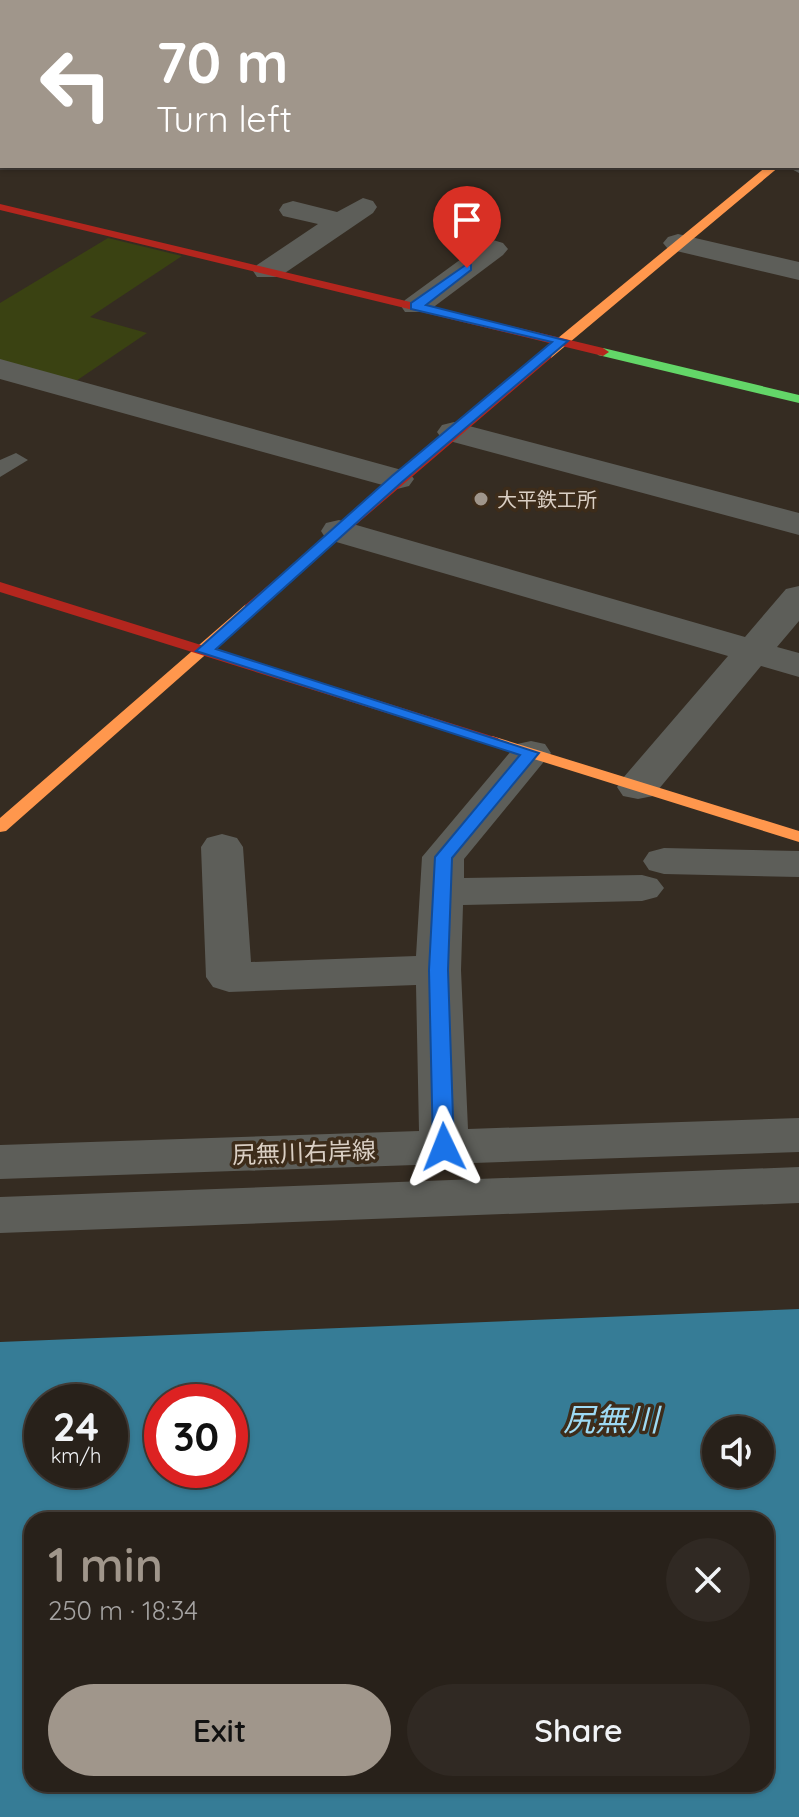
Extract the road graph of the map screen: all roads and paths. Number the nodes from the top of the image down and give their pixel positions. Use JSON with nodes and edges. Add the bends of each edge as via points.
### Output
{"nodes":[{"id":1,"x":772,"y":168,"type":"edge"},
{"id":2,"x":0,"y":207,"type":"edge"},
{"id":3,"x":293,"y":210,"type":"dead end"},
{"id":4,"x":678,"y":243,"type":"junction"},
{"id":5,"x":493,"y":249,"type":"dead end"},
{"id":6,"x":268,"y":271,"type":"junction"},
{"id":7,"x":799,"y":271,"type":"edge"},
{"id":8,"x":416,"y":306,"type":"junction"},
{"id":9,"x":562,"y":341,"type":"junction"},
{"id":10,"x":0,"y":369,"type":"edge"},
{"id":11,"x":799,"y":399,"type":"edge"},
{"id":12,"x":454,"y":432,"type":"junction"},
{"id":13,"x":397,"y":479,"type":"junction"},
{"id":14,"x":799,"y":524,"type":"edge"},
{"id":15,"x":339,"y":531,"type":"junction"},
{"id":16,"x":0,"y":587,"type":"edge"},
{"id":17,"x":799,"y":597,"type":"edge"},
{"id":18,"x":204,"y":651,"type":"junction"},
{"id":19,"x":751,"y":651,"type":"junction"},
{"id":20,"x":799,"y":665,"type":"edge"},
{"id":21,"x":531,"y":753,"type":"junction"},
{"id":22,"x":638,"y":787,"type":"junction"},
{"id":23,"x":0,"y":827,"type":"edge"},
{"id":24,"x":799,"y":837,"type":"edge"},
{"id":25,"x":222,"y":847,"type":"dead end"},
{"id":26,"x":799,"y":864,"type":"edge"},
{"id":27,"x":440,"y":892,"type":"junction"},
{"id":28,"x":438,"y":970,"type":"junction"},
{"id":29,"x":799,"y":1135,"type":"edge"},
{"id":30,"x":444,"y":1147,"type":"junction"},
{"id":31,"x":0,"y":1162,"type":"edge"},
{"id":32,"x":799,"y":1185,"type":"edge"},
{"id":33,"x":0,"y":1215,"type":"edge"}],
"edges":[{"from":1,"to":4,"type":"street"},
{"from":2,"to":6,"type":"street"},
{"from":3,"to":6,"type":"street","via":[[352,214]]},
{"from":4,"to":7,"type":"street"},
{"from":4,"to":9,"type":"street"},
{"from":5,"to":8,"type":"street"},
{"from":6,"to":8,"type":"street"},
{"from":8,"to":9,"type":"street"},
{"from":9,"to":11,"type":"street"},
{"from":9,"to":12,"type":"street"},
{"from":10,"to":13,"type":"street"},
{"from":12,"to":13,"type":"street"},
{"from":12,"to":14,"type":"street"},
{"from":13,"to":15,"type":"street"},
{"from":15,"to":18,"type":"street"},
{"from":15,"to":19,"type":"street"},
{"from":16,"to":18,"type":"street"},
{"from":17,"to":19,"type":"street"},
{"from":18,"to":21,"type":"street"},
{"from":18,"to":23,"type":"street"},
{"from":19,"to":20,"type":"street"},
{"from":19,"to":22,"type":"street"},
{"from":21,"to":22,"type":"street"},
{"from":21,"to":27,"type":"street","via":[[443,857]]},
{"from":22,"to":24,"type":"street"},
{"from":25,"to":28,"type":"street","via":[[229,977]]},
{"from":26,"to":27,"type":"street"},
{"from":27,"to":28,"type":"street"},
{"from":28,"to":30,"type":"street"},
{"from":29,"to":30,"type":"street","name":"尻無川右岸線"},
{"from":30,"to":31,"type":"street","name":"尻無川右岸線"},
{"from":32,"to":33,"type":"street"}]}
